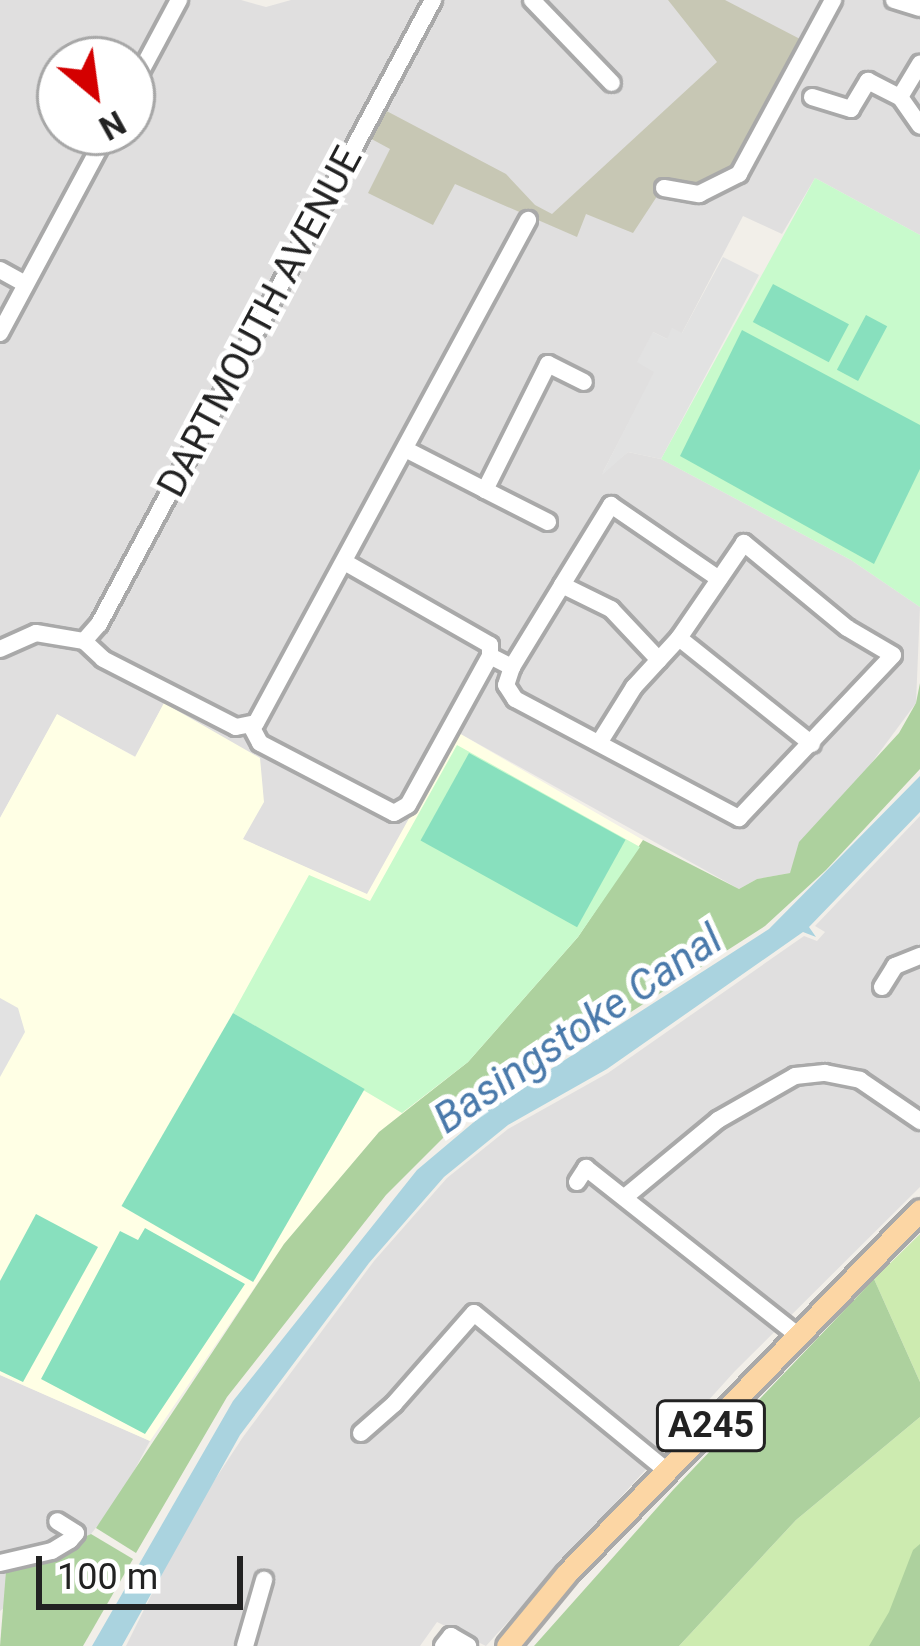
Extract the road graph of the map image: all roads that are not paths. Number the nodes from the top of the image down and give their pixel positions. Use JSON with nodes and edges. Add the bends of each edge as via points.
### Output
{"nodes":[{"id":1,"x":179,"y":0,"type":"edge"},
{"id":2,"x":433,"y":0,"type":"edge"},
{"id":3,"x":833,"y":0,"type":"edge"},
{"id":4,"x":894,"y":0,"type":"edge"},
{"id":5,"x":534,"y":1,"type":"edge"},
{"id":6,"x":920,"y":8,"type":"edge"},
{"id":7,"x":156,"y":43,"type":"edge"},
{"id":8,"x":920,"y":64,"type":"edge"},
{"id":9,"x":612,"y":83,"type":"dead end"},
{"id":10,"x":812,"y":97,"type":"dead end"},
{"id":11,"x":900,"y":98,"type":"junction"},
{"id":12,"x":920,"y":126,"type":"edge"},
{"id":13,"x":95,"y":156,"type":"edge"},
{"id":14,"x":664,"y":188,"type":"dead end"},
{"id":15,"x":529,"y":220,"type":"dead end"},
{"id":16,"x":0,"y":270,"type":"edge"},
{"id":17,"x":26,"y":284,"type":"junction"},
{"id":18,"x":0,"y":333,"type":"edge"},
{"id":19,"x":584,"y":382,"type":"dead end"},
{"id":20,"x":405,"y":449,"type":"junction"},
{"id":21,"x":485,"y":490,"type":"junction"},
{"id":22,"x":548,"y":522,"type":"dead end"},
{"id":23,"x":346,"y":563,"type":"junction"},
{"id":24,"x":719,"y":579,"type":"junction"},
{"id":25,"x":562,"y":584,"type":"junction"},
{"id":26,"x":679,"y":638,"type":"junction"},
{"id":27,"x":83,"y":641,"type":"junction"},
{"id":28,"x":0,"y":649,"type":"edge"},
{"id":29,"x":490,"y":656,"type":"junction"},
{"id":30,"x":659,"y":660,"type":"junction"},
{"id":31,"x":512,"y":668,"type":"junction"},
{"id":32,"x":251,"y":726,"type":"junction"},
{"id":33,"x":599,"y":743,"type":"junction"},
{"id":34,"x":812,"y":744,"type":"junction"},
{"id":35,"x":920,"y":956,"type":"edge"},
{"id":36,"x":882,"y":987,"type":"dead end"},
{"id":37,"x":920,"y":1121,"type":"edge"},
{"id":38,"x":577,"y":1182,"type":"dead end"},
{"id":39,"x":626,"y":1197,"type":"junction"},
{"id":40,"x":920,"y":1210,"type":"edge"},
{"id":41,"x":799,"y":1336,"type":"junction"},
{"id":42,"x":361,"y":1433,"type":"dead end"},
{"id":43,"x":667,"y":1472,"type":"junction"},
{"id":44,"x":57,"y":1521,"type":"dead end"},
{"id":45,"x":0,"y":1563,"type":"edge"},
{"id":46,"x":264,"y":1580,"type":"dead end"},
{"id":47,"x":245,"y":1646,"type":"edge"},
{"id":48,"x":443,"y":1646,"type":"edge"},
{"id":49,"x":468,"y":1646,"type":"edge"},
{"id":50,"x":507,"y":1646,"type":"edge"}],
"edges":[{"from":1,"to":7,"type":"street"},
{"from":2,"to":27,"type":"street","name":"DARTMOUTH AVENUE"},
{"from":3,"to":14,"type":"street","via":[[739,174],[699,194]]},
{"from":4,"to":6,"type":"street"},
{"from":5,"to":9,"type":"street"},
{"from":8,"to":11,"type":"street"},
{"from":10,"to":11,"type":"street","via":[[851,109],[868,81]]},
{"from":11,"to":12,"type":"street"},
{"from":13,"to":17,"type":"street"},
{"from":15,"to":20,"type":"street"},
{"from":16,"to":17,"type":"street"},
{"from":17,"to":18,"type":"street"},
{"from":19,"to":21,"type":"street","via":[[548,364]]},
{"from":20,"to":21,"type":"street"},
{"from":20,"to":23,"type":"street"},
{"from":21,"to":22,"type":"street"},
{"from":23,"to":29,"type":"street","via":[[485,639]]},
{"from":23,"to":32,"type":"street"},
{"from":24,"to":25,"type":"street","via":[[611,505]]},
{"from":24,"to":26,"type":"street"},
{"from":24,"to":34,"type":"street","via":[[744,542],[893,656]]},
{"from":25,"to":30,"type":"street","via":[[611,609]]},
{"from":25,"to":31,"type":"street"},
{"from":26,"to":30,"type":"street"},
{"from":26,"to":34,"type":"street"},
{"from":27,"to":28,"type":"street","via":[[36,633]]},
{"from":27,"to":32,"type":"street","via":[[236,727]]},
{"from":29,"to":31,"type":"street"},
{"from":29,"to":32,"type":"street","via":[[408,805],[394,814],[260,742]]},
{"from":30,"to":33,"type":"street"},
{"from":31,"to":33,"type":"street","via":[[509,694]]},
{"from":33,"to":34,"type":"street","via":[[739,818]]},
{"from":35,"to":36,"type":"street","via":[[895,966]]},
{"from":37,"to":39,"type":"street","via":[[860,1080],[795,1076],[718,1120]]},
{"from":38,"to":39,"type":"street","via":[[586,1168]]},
{"from":39,"to":41,"type":"street"},
{"from":40,"to":41,"type":"main road","number":"A245"},
{"from":41,"to":43,"type":"main road","number":"A245"},
{"from":42,"to":43,"type":"street","via":[[474,1312]]},
{"from":43,"to":50,"type":"main road","number":"A245"},
{"from":44,"to":45,"type":"street","via":[[76,1533],[70,1540]]},
{"from":46,"to":47,"type":"street"},
{"from":48,"to":49,"type":"street","via":[[451,1636]]}]}
